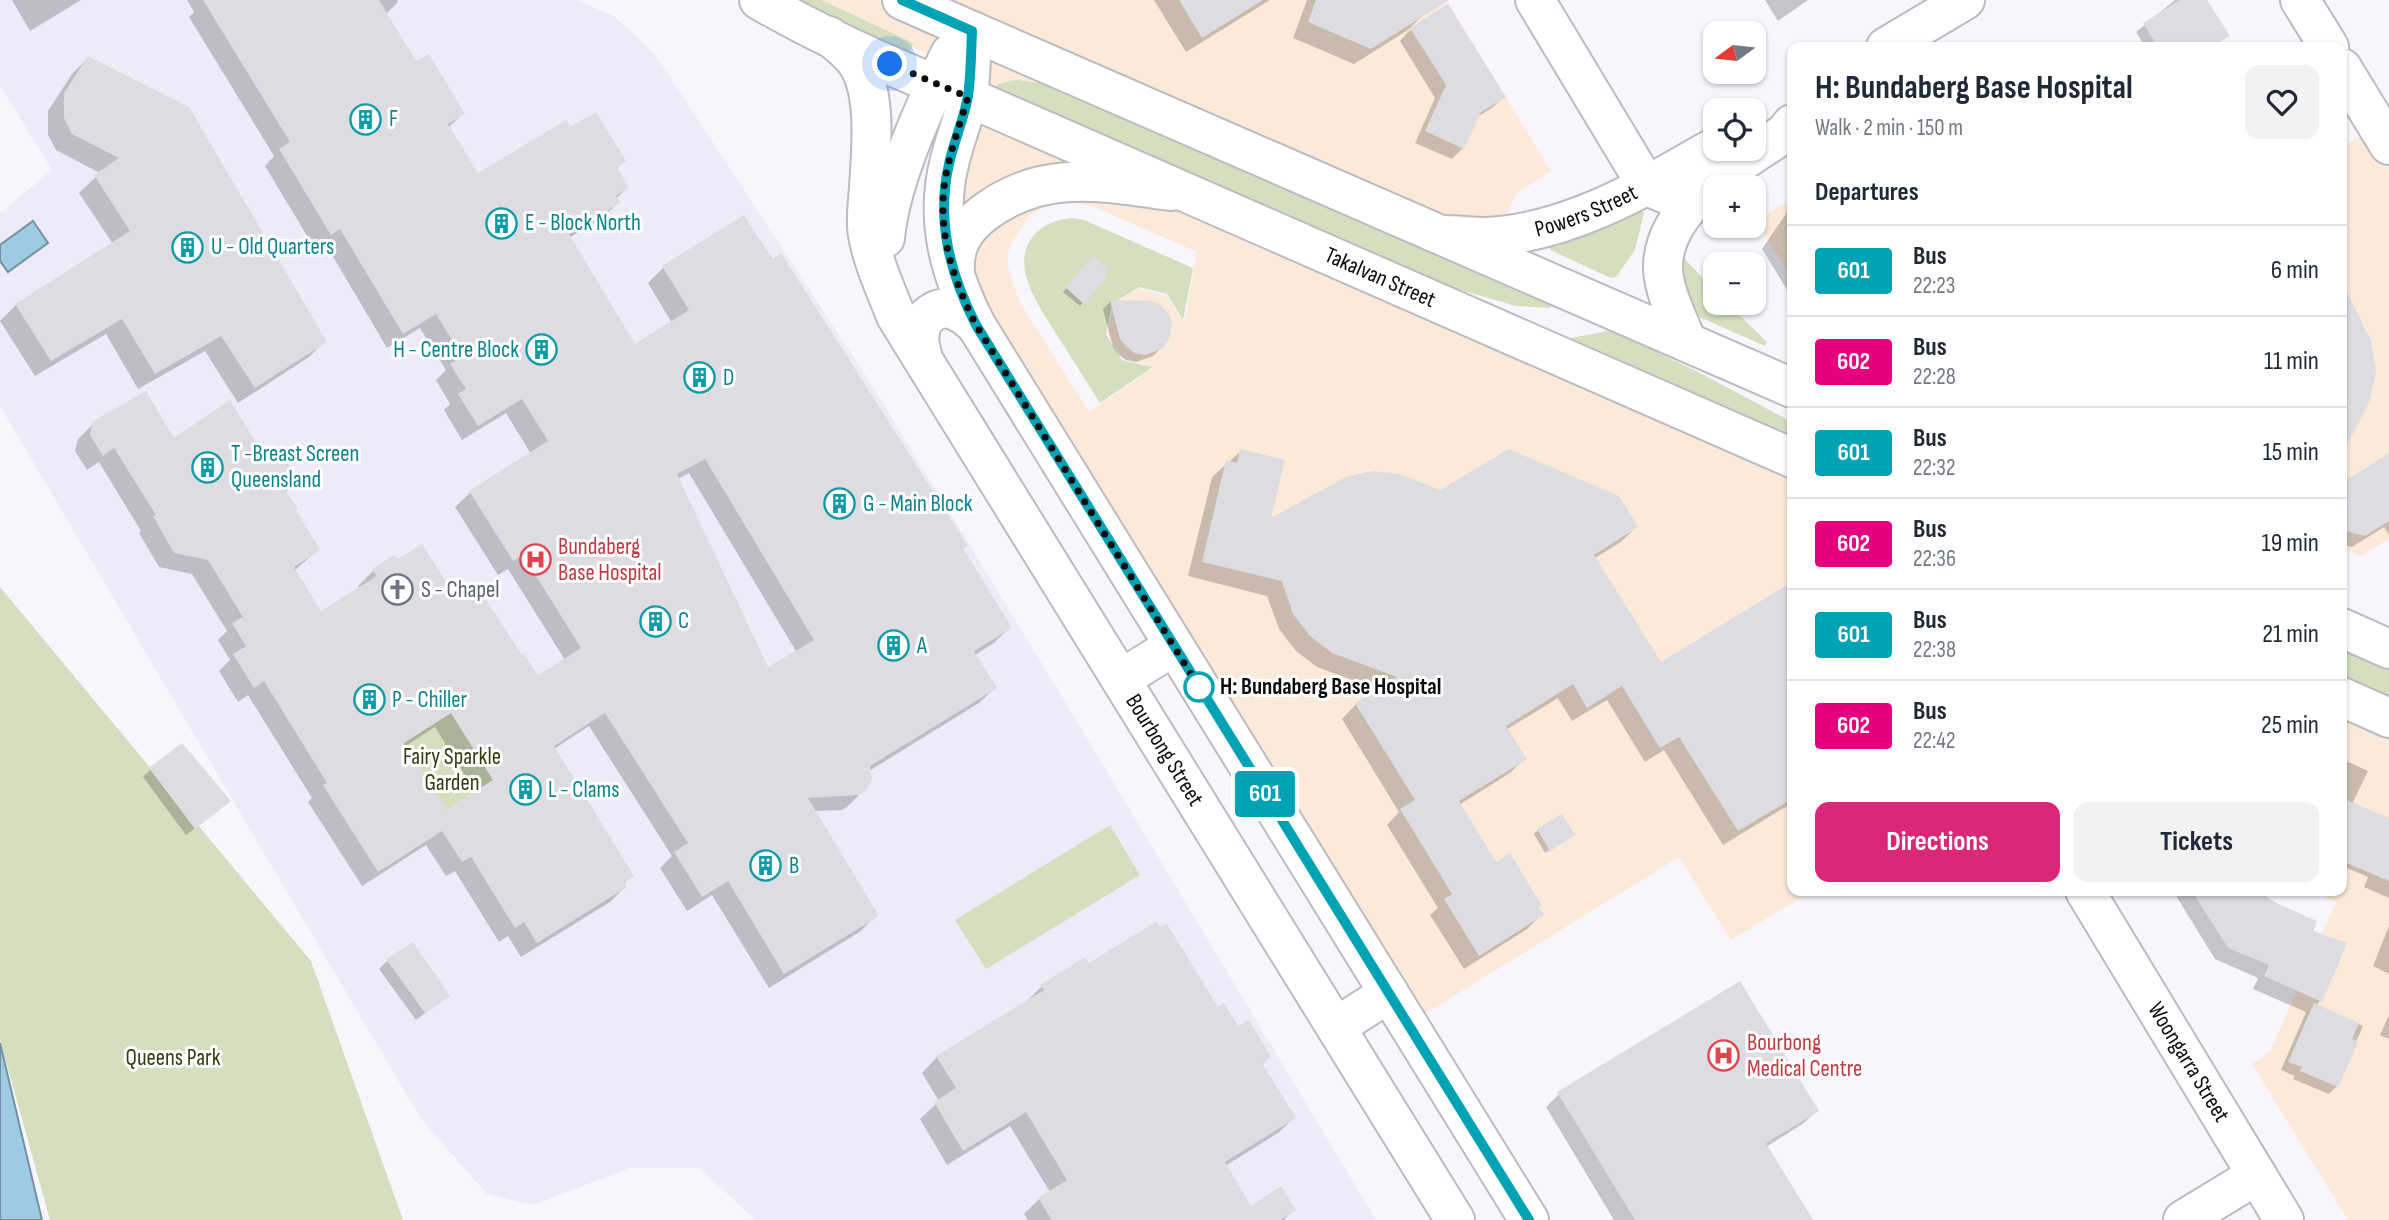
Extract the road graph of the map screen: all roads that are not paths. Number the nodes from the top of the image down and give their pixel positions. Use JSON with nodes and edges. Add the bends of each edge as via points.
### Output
{"nodes":[{"id":1,"x":760,"y":0,"type":"edge"},
{"id":2,"x":902,"y":0,"type":"edge"},
{"id":3,"x":1535,"y":0,"type":"edge"},
{"id":4,"x":1965,"y":0,"type":"edge"},
{"id":5,"x":2300,"y":0,"type":"edge"},
{"id":6,"x":968,"y":29,"type":"junction"},
{"id":7,"x":829,"y":36,"type":"junction"},
{"id":8,"x":1894,"y":42,"type":"edge"},
{"id":9,"x":2326,"y":42,"type":"edge"},
{"id":10,"x":2347,"y":76,"type":"edge"},
{"id":11,"x":952,"y":91,"type":"junction"},
{"id":12,"x":1787,"y":105,"type":"edge"},
{"id":13,"x":1766,"y":117,"type":"edge"},
{"id":14,"x":1787,"y":130,"type":"edge"},
{"id":15,"x":1621,"y":142,"type":"junction"},
{"id":16,"x":2389,"y":145,"type":"edge"},
{"id":17,"x":1703,"y":149,"type":"edge"},
{"id":18,"x":1703,"y":154,"type":"edge"},
{"id":19,"x":1647,"y":186,"type":"junction"},
{"id":20,"x":1187,"y":193,"type":"junction"},
{"id":21,"x":1690,"y":205,"type":"junction"},
{"id":22,"x":1443,"y":234,"type":"junction"},
{"id":23,"x":956,"y":282,"type":"junction"},
{"id":24,"x":896,"y":316,"type":"junction"},
{"id":25,"x":976,"y":325,"type":"junction"},
{"id":26,"x":1687,"y":342,"type":"junction"},
{"id":27,"x":923,"y":359,"type":"junction"},
{"id":28,"x":1787,"y":386,"type":"edge"},
{"id":29,"x":1787,"y":456,"type":"edge"},
{"id":30,"x":2347,"y":630,"type":"edge"},
{"id":31,"x":1174,"y":646,"type":"junction"},
{"id":32,"x":2389,"y":649,"type":"edge"},
{"id":33,"x":1121,"y":679,"type":"junction"},
{"id":34,"x":2347,"y":699,"type":"edge"},
{"id":35,"x":2389,"y":718,"type":"edge"},
{"id":36,"x":2088,"y":896,"type":"edge"},
{"id":37,"x":1389,"y":993,"type":"junction"},
{"id":38,"x":1336,"y":1027,"type":"junction"},
{"id":39,"x":2257,"y":1175,"type":"junction"},
{"id":40,"x":1455,"y":1220,"type":"edge"},
{"id":41,"x":1528,"y":1220,"type":"edge"},
{"id":42,"x":2183,"y":1220,"type":"edge"},
{"id":43,"x":2284,"y":1220,"type":"edge"}],
"edges":[{"from":1,"to":7,"type":"main road"},
{"from":2,"to":6,"type":"main road"},
{"from":3,"to":15,"type":"main road"},
{"from":4,"to":8,"type":"main road"},
{"from":5,"to":9,"type":"main road"},
{"from":6,"to":11,"type":"main road"},
{"from":6,"to":22,"type":"main road"},
{"from":7,"to":11,"type":"main road"},
{"from":7,"to":24,"type":"main road","via":[[859,66],[869,93],[868,234]]},
{"from":10,"to":16,"type":"main road"},
{"from":11,"to":20,"type":"main road","name":"Takalvan Street"},
{"from":11,"to":23,"type":"main road","via":[[950,160],[943,202]]},
{"from":11,"to":24,"type":"main road","via":[[898,177],[886,223],[886,265]]},
{"from":12,"to":13,"type":"main road"},
{"from":14,"to":21,"type":"main road"},
{"from":15,"to":17,"type":"main road","via":[[1673,153]]},
{"from":15,"to":19,"type":"main road"},
{"from":18,"to":19,"type":"main road","name":"Powers Street"},
{"from":19,"to":21,"type":"main road"},
{"from":19,"to":22,"type":"main road","name":"Powers Street","via":[[1534,229],[1485,237]]},
{"from":20,"to":23,"type":"main road","via":[[1077,180],[1032,187],[999,202],[963,234],[954,261]]},
{"from":20,"to":29,"type":"main road","name":"Takalvan Street"},
{"from":21,"to":26,"type":"main road","via":[[1669,234],[1663,268],[1668,295]]},
{"from":22,"to":26,"type":"main road"},
{"from":23,"to":25,"type":"main road"},
{"from":24,"to":27,"type":"main road","name":"Bourbong Street"},
{"from":25,"to":27,"type":"main road","via":[[951,308],[934,311],[921,323]]},
{"from":25,"to":31,"type":"main road"},
{"from":26,"to":28,"type":"main road"},
{"from":27,"to":33,"type":"main road","name":"Bourbong Street"},
{"from":30,"to":32,"type":"main road"},
{"from":31,"to":33,"type":"main road"},
{"from":31,"to":37,"type":"main road"},
{"from":33,"to":38,"type":"main road","name":"Bourbong Street"},
{"from":34,"to":35,"type":"main road"},
{"from":36,"to":39,"type":"main road","name":"Woongarra Street"},
{"from":37,"to":38,"type":"main road"},
{"from":37,"to":41,"type":"main road"},
{"from":38,"to":40,"type":"main road","name":"Bourbong Street"},
{"from":39,"to":42,"type":"main road"},
{"from":39,"to":43,"type":"main road","name":"Woongarra Street"}]}
